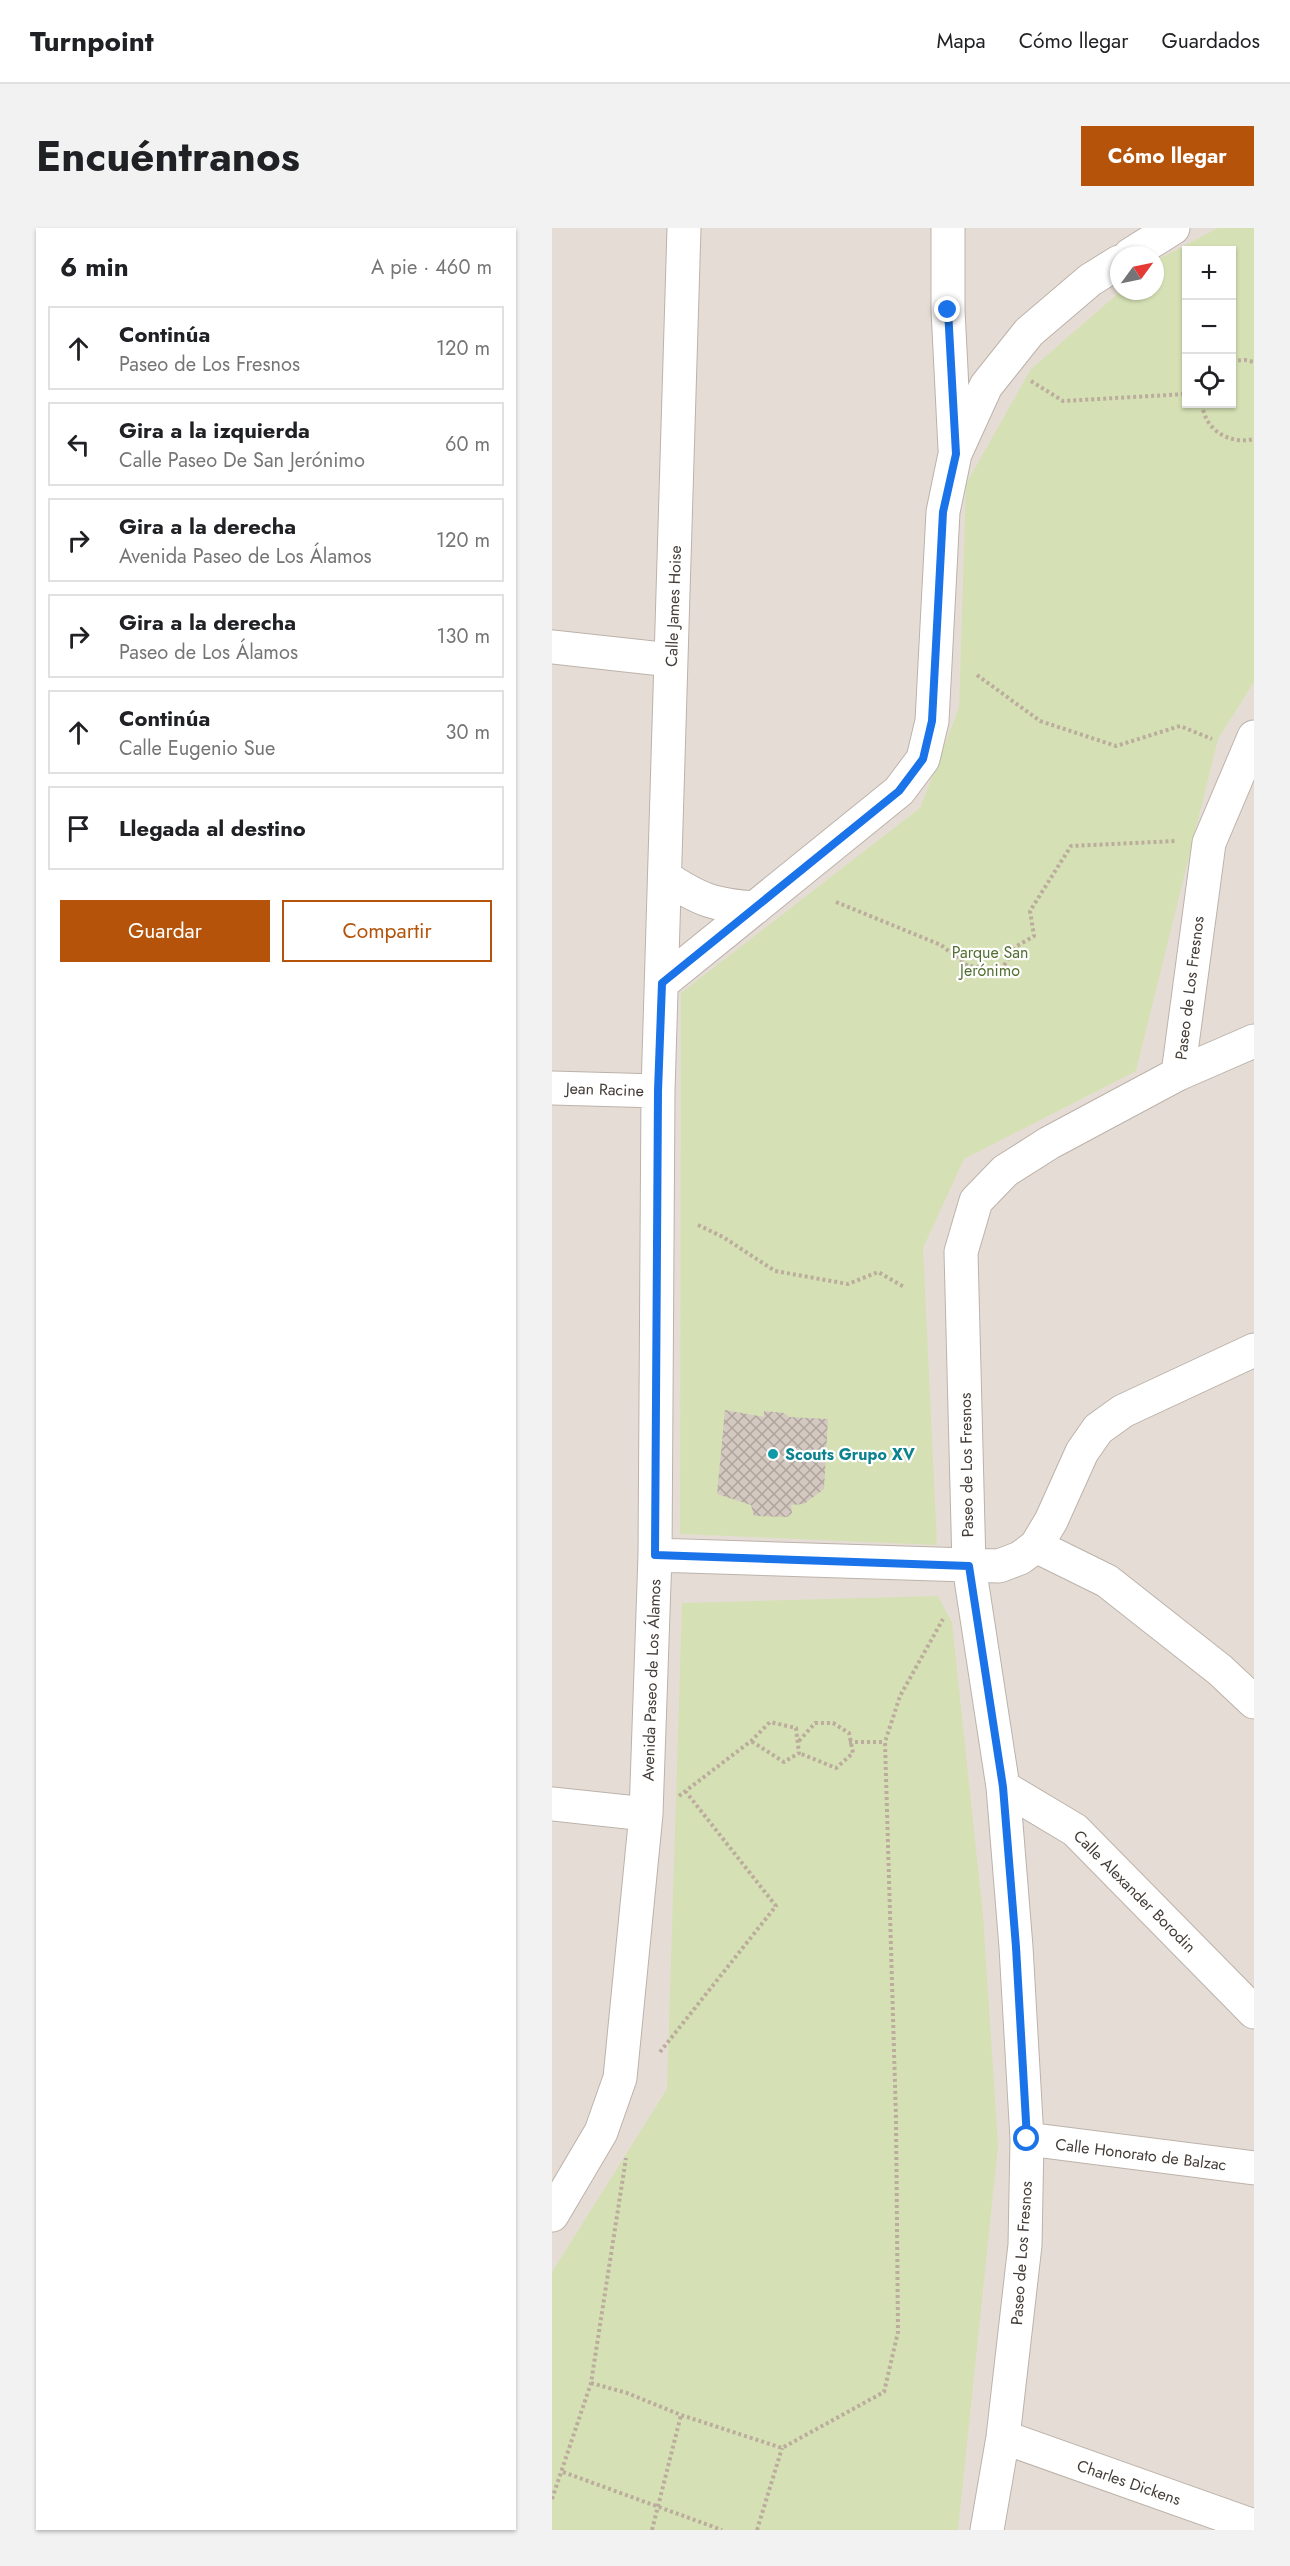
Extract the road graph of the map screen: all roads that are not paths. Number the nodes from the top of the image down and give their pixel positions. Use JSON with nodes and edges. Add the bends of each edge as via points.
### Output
{"nodes":[{"id":1,"x":684,"y":228,"type":"edge"},
{"id":2,"x":948,"y":228,"type":"edge"},
{"id":3,"x":1173,"y":228,"type":"edge"},
{"id":4,"x":1144,"y":246,"type":"edge"},
{"id":5,"x":1110,"y":268,"type":"edge"},
{"id":6,"x":956,"y":454,"type":"junction"},
{"id":7,"x":552,"y":647,"type":"edge"},
{"id":8,"x":671,"y":660,"type":"junction"},
{"id":9,"x":1252,"y":743,"type":"edge"},
{"id":10,"x":665,"y":877,"type":"junction"},
{"id":11,"x":755,"y":908,"type":"junction"},
{"id":12,"x":662,"y":983,"type":"junction"},
{"id":13,"x":1254,"y":1041,"type":"edge"},
{"id":14,"x":1178,"y":1074,"type":"junction"},
{"id":15,"x":552,"y":1088,"type":"edge"},
{"id":16,"x":658,"y":1091,"type":"junction"},
{"id":17,"x":1254,"y":1350,"type":"edge"},
{"id":18,"x":1036,"y":1546,"type":"junction"},
{"id":19,"x":655,"y":1555,"type":"junction"},
{"id":20,"x":969,"y":1566,"type":"junction"},
{"id":21,"x":1254,"y":1702,"type":"edge"},
{"id":22,"x":1003,"y":1787,"type":"junction"},
{"id":23,"x":552,"y":1804,"type":"edge"},
{"id":24,"x":646,"y":1814,"type":"junction"},
{"id":25,"x":1254,"y":2012,"type":"edge"},
{"id":26,"x":1027,"y":2139,"type":"junction"},
{"id":27,"x":1254,"y":2168,"type":"edge"},
{"id":28,"x":556,"y":2200,"type":"edge"},
{"id":29,"x":1003,"y":2437,"type":"junction"},
{"id":30,"x":1254,"y":2526,"type":"edge"},
{"id":31,"x":987,"y":2530,"type":"edge"}],
"edges":[{"from":1,"to":8,"type":"street","name":"Calle James Hoise"},
{"from":2,"to":6,"type":"street"},
{"from":3,"to":4,"type":"street"},
{"from":5,"to":6,"type":"street","via":[[1029,332],[986,386]]},
{"from":6,"to":11,"type":"street","via":[[943,512],[932,721],[923,759],[899,791]]},
{"from":7,"to":8,"type":"street"},
{"from":8,"to":10,"type":"street","name":"Calle James Hoise"},
{"from":9,"to":14,"type":"street","name":"Paseo de Los Fresnos","via":[[1209,843]]},
{"from":10,"to":11,"type":"street","via":[[712,904]]},
{"from":10,"to":12,"type":"street","name":"Calle James Hoise"},
{"from":11,"to":12,"type":"street"},
{"from":12,"to":16,"type":"street","name":"Avenida Paseo de Los Álamos"},
{"from":13,"to":14,"type":"street"},
{"from":14,"to":20,"type":"street","name":"Paseo de Los Fresnos","via":[[1048,1143],[1005,1171],[976,1201],[961,1252]]},
{"from":15,"to":16,"type":"street","name":"Jean Racine"},
{"from":16,"to":19,"type":"street","name":"Avenida Paseo de Los Álamos"},
{"from":17,"to":18,"type":"street","via":[[1123,1411],[1098,1429],[1082,1452],[1052,1521]]},
{"from":18,"to":20,"type":"street","via":[[999,1566]]},
{"from":18,"to":21,"type":"street","via":[[1107,1581],[1220,1670]]},
{"from":19,"to":20,"type":"street"},
{"from":19,"to":24,"type":"street","name":"Avenida Paseo de Los Álamos"},
{"from":20,"to":22,"type":"street","name":"Paseo de Los Fresnos"},
{"from":22,"to":25,"type":"street","name":"Calle Alexander Borodin","via":[[1075,1830]]},
{"from":22,"to":26,"type":"street","name":"Paseo de Los Fresnos"},
{"from":23,"to":24,"type":"street"},
{"from":24,"to":28,"type":"street","name":"Avenida Paseo de Los Álamos","via":[[620,2078],[601,2132]]},
{"from":26,"to":27,"type":"street","name":"Calle Honorato de Balzac"},
{"from":26,"to":29,"type":"street","name":"Paseo de Los Fresnos","via":[[1024,2245]]},
{"from":29,"to":30,"type":"street","name":"Charles Dickens"},
{"from":29,"to":31,"type":"street","name":"Paseo de Los Fresnos"}]}
